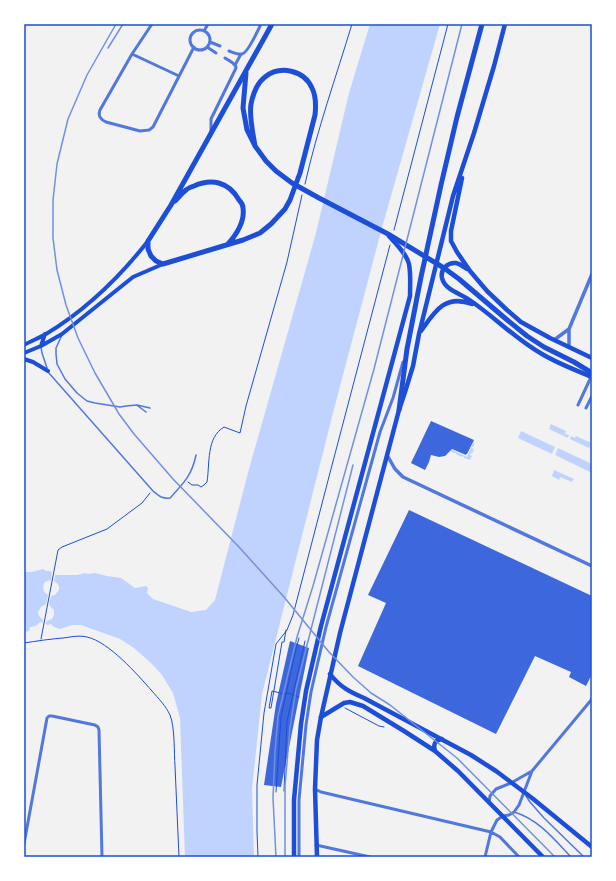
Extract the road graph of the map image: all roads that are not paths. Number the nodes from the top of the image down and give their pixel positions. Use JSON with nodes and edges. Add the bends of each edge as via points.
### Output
{"nodes":[{"id":1,"x":152,"y":24,"type":"edge"},
{"id":2,"x":208,"y":24,"type":"edge"},
{"id":3,"x":262,"y":24,"type":"edge"},
{"id":4,"x":272,"y":24,"type":"edge"},
{"id":5,"x":482,"y":24,"type":"edge"},
{"id":6,"x":505,"y":24,"type":"edge"},
{"id":7,"x":204,"y":31,"type":"junction"},
{"id":8,"x":210,"y":42,"type":"junction"},
{"id":9,"x":220,"y":46,"type":"dead end"},
{"id":10,"x":194,"y":47,"type":"junction"},
{"id":11,"x":207,"y":47,"type":"junction"},
{"id":12,"x":229,"y":51,"type":"dead end"},
{"id":13,"x":216,"y":53,"type":"dead end"},
{"id":14,"x":132,"y":54,"type":"junction"},
{"id":15,"x":242,"y":54,"type":"junction"},
{"id":16,"x":225,"y":58,"type":"dead end"},
{"id":17,"x":235,"y":65,"type":"junction"},
{"id":18,"x":246,"y":70,"type":"junction"},
{"id":19,"x":179,"y":76,"type":"junction"},
{"id":20,"x":211,"y":133,"type":"junction"},
{"id":21,"x":255,"y":146,"type":"junction"},
{"id":22,"x":466,"y":157,"type":"junction"},
{"id":23,"x":171,"y":205,"type":"junction"},
{"id":24,"x":390,"y":237,"type":"junction"},
{"id":25,"x":148,"y":241,"type":"junction"},
{"id":26,"x":227,"y":245,"type":"junction"},
{"id":27,"x":163,"y":264,"type":"junction"},
{"id":28,"x":470,"y":271,"type":"junction"},
{"id":29,"x":592,"y":274,"type":"edge"},
{"id":30,"x":478,"y":306,"type":"junction"},
{"id":31,"x":569,"y":329,"type":"junction"},
{"id":32,"x":45,"y":334,"type":"junction"},
{"id":33,"x":62,"y":334,"type":"junction"},
{"id":34,"x":419,"y":334,"type":"junction"},
{"id":35,"x":554,"y":340,"type":"junction"},
{"id":36,"x":24,"y":345,"type":"edge"},
{"id":37,"x":41,"y":346,"type":"junction"},
{"id":38,"x":569,"y":347,"type":"junction"},
{"id":39,"x":407,"y":349,"type":"junction"},
{"id":40,"x":24,"y":353,"type":"edge"},
{"id":41,"x":592,"y":358,"type":"edge"},
{"id":42,"x":24,"y":359,"type":"edge"},
{"id":43,"x":48,"y":371,"type":"junction"},
{"id":44,"x":592,"y":376,"type":"edge"},
{"id":45,"x":592,"y":396,"type":"edge"},
{"id":46,"x":137,"y":405,"type":"junction"},
{"id":47,"x":578,"y":405,"type":"dead end"},
{"id":48,"x":150,"y":408,"type":"dead end"},
{"id":49,"x":586,"y":408,"type":"dead end"},
{"id":50,"x":399,"y":410,"type":"junction"},
{"id":51,"x":146,"y":412,"type":"dead end"},
{"id":52,"x":196,"y":455,"type":"dead end"},
{"id":53,"x":388,"y":455,"type":"junction"},
{"id":54,"x":592,"y":566,"type":"edge"},
{"id":55,"x":330,"y":674,"type":"junction"},
{"id":56,"x":592,"y":700,"type":"edge"},
{"id":57,"x":320,"y":717,"type":"junction"},
{"id":58,"x":442,"y":739,"type":"junction"},
{"id":59,"x":435,"y":751,"type":"junction"},
{"id":60,"x":532,"y":771,"type":"junction"},
{"id":61,"x":511,"y":783,"type":"junction"},
{"id":62,"x":315,"y":789,"type":"junction"},
{"id":63,"x":523,"y":791,"type":"junction"},
{"id":64,"x":489,"y":803,"type":"junction"},
{"id":65,"x":514,"y":812,"type":"junction"},
{"id":66,"x":502,"y":816,"type":"junction"},
{"id":67,"x":491,"y":832,"type":"junction"},
{"id":68,"x":24,"y":844,"type":"edge"},
{"id":69,"x":316,"y":845,"type":"junction"},
{"id":70,"x":592,"y":847,"type":"edge"},
{"id":71,"x":102,"y":857,"type":"edge"},
{"id":72,"x":294,"y":857,"type":"edge"},
{"id":73,"x":299,"y":857,"type":"edge"},
{"id":74,"x":317,"y":857,"type":"edge"},
{"id":75,"x":370,"y":857,"type":"edge"},
{"id":76,"x":486,"y":857,"type":"edge"},
{"id":77,"x":519,"y":857,"type":"edge"},
{"id":78,"x":543,"y":857,"type":"edge"},
{"id":79,"x":571,"y":857,"type":"edge"},
{"id":80,"x":584,"y":857,"type":"edge"}],
"edges":[{"from":1,"to":14,"type":"street"},
{"from":2,"to":7,"type":"street"},
{"from":3,"to":15,"type":"street"},
{"from":4,"to":18,"type":"highway"},
{"from":5,"to":39,"type":"highway","via":[[446,161]]},
{"from":6,"to":22,"type":"main road"},
{"from":7,"to":8,"type":"street","via":[[209,35]]},
{"from":7,"to":10,"type":"street","via":[[197,31],[192,35],[191,42]]},
{"from":8,"to":9,"type":"street"},
{"from":8,"to":11,"type":"street"},
{"from":10,"to":11,"type":"street","via":[[201,50]]},
{"from":10,"to":19,"type":"street"},
{"from":11,"to":13,"type":"street"},
{"from":12,"to":15,"type":"street"},
{"from":14,"to":19,"type":"street"},
{"from":14,"to":19,"type":"street","via":[[100,110],[99,114],[106,122],[140,131],[149,130],[153,127]]},
{"from":15,"to":17,"type":"street"},
{"from":16,"to":17,"type":"street"},
{"from":17,"to":20,"type":"street","via":[[236,68],[211,119]]},
{"from":18,"to":20,"type":"highway"},
{"from":18,"to":21,"type":"highway","via":[[244,118]]},
{"from":20,"to":23,"type":"highway"},
{"from":21,"to":24,"type":"highway","via":[[266,161],[292,183]]},
{"from":21,"to":26,"type":"highway","via":[[251,105],[258,85],[271,73],[282,70],[298,73],[313,88],[316,102],[300,174],[290,200],[271,224],[260,232]]},
{"from":22,"to":28,"type":"main road","via":[[451,236],[453,246]]},
{"from":22,"to":34,"type":"main road","via":[[453,196]]},
{"from":23,"to":25,"type":"highway"},
{"from":23,"to":26,"type":"highway","via":[[186,189],[198,184],[223,184],[233,191],[243,209],[241,224]]},
{"from":24,"to":44,"type":"highway","via":[[444,268],[527,336],[544,348],[574,362]]},
{"from":24,"to":72,"type":"main road","via":[[409,263],[410,296],[321,626],[306,691],[294,800]]},
{"from":25,"to":27,"type":"highway","via":[[151,256]]},
{"from":25,"to":32,"type":"main road","via":[[116,279],[94,299]]},
{"from":26,"to":27,"type":"highway"},
{"from":27,"to":33,"type":"main road","via":[[133,277]]},
{"from":28,"to":30,"type":"main road","via":[[452,263],[443,269],[442,276],[450,289]]},
{"from":28,"to":35,"type":"main road","via":[[506,310],[521,322]]},
{"from":29,"to":31,"type":"street"},
{"from":30,"to":34,"type":"main road","via":[[464,301],[452,301],[434,312]]},
{"from":30,"to":44,"type":"main road","via":[[542,355]]},
{"from":31,"to":35,"type":"street"},
{"from":31,"to":38,"type":"street"},
{"from":32,"to":36,"type":"main road"},
{"from":32,"to":37,"type":"main road"},
{"from":33,"to":37,"type":"main road"},
{"from":33,"to":46,"type":"lane","via":[[56,348],[57,364],[77,393],[87,401],[95,403],[120,407]]},
{"from":34,"to":50,"type":"main road"},
{"from":35,"to":38,"type":"main road"},
{"from":37,"to":40,"type":"main road"},
{"from":37,"to":43,"type":"lane"},
{"from":38,"to":41,"type":"main road"},
{"from":39,"to":50,"type":"highway"},
{"from":39,"to":73,"type":"street","via":[[394,398],[380,432],[326,627],[311,692],[299,800]]},
{"from":42,"to":43,"type":"main road"},
{"from":43,"to":52,"type":"lane","via":[[153,491],[165,499],[170,498],[187,480]]},
{"from":44,"to":47,"type":"street"},
{"from":45,"to":49,"type":"street"},
{"from":46,"to":48,"type":"lane"},
{"from":46,"to":51,"type":"lane"},
{"from":50,"to":53,"type":"main road"},
{"from":53,"to":54,"type":"street","via":[[395,469],[403,477]]},
{"from":53,"to":55,"type":"main road"},
{"from":55,"to":57,"type":"main road"},
{"from":55,"to":58,"type":"main road","via":[[351,693]]},
{"from":56,"to":60,"type":"street"},
{"from":57,"to":59,"type":"main road","via":[[350,702],[362,706]]},
{"from":57,"to":62,"type":"main road"},
{"from":58,"to":59,"type":"main road","via":[[435,742]]},
{"from":58,"to":61,"type":"main road","via":[[472,755]]},
{"from":59,"to":64,"type":"main road"},
{"from":60,"to":61,"type":"street"},
{"from":60,"to":63,"type":"street"},
{"from":61,"to":63,"type":"main road"},
{"from":61,"to":64,"type":"street","via":[[492,792]]},
{"from":62,"to":67,"type":"street"},
{"from":62,"to":69,"type":"main road"},
{"from":63,"to":65,"type":"street"},
{"from":63,"to":70,"type":"main road"},
{"from":63,"to":80,"type":"lane","via":[[544,818]]},
{"from":64,"to":66,"type":"main road"},
{"from":65,"to":66,"type":"street"},
{"from":65,"to":79,"type":"lane","via":[[523,815],[550,834]]},
{"from":66,"to":67,"type":"street"},
{"from":66,"to":78,"type":"main road"},
{"from":67,"to":76,"type":"street"},
{"from":67,"to":77,"type":"street","via":[[500,837]]},
{"from":68,"to":71,"type":"street","via":[[47,718],[52,716],[98,727]]},
{"from":69,"to":74,"type":"main road"},
{"from":69,"to":75,"type":"street"}]}
